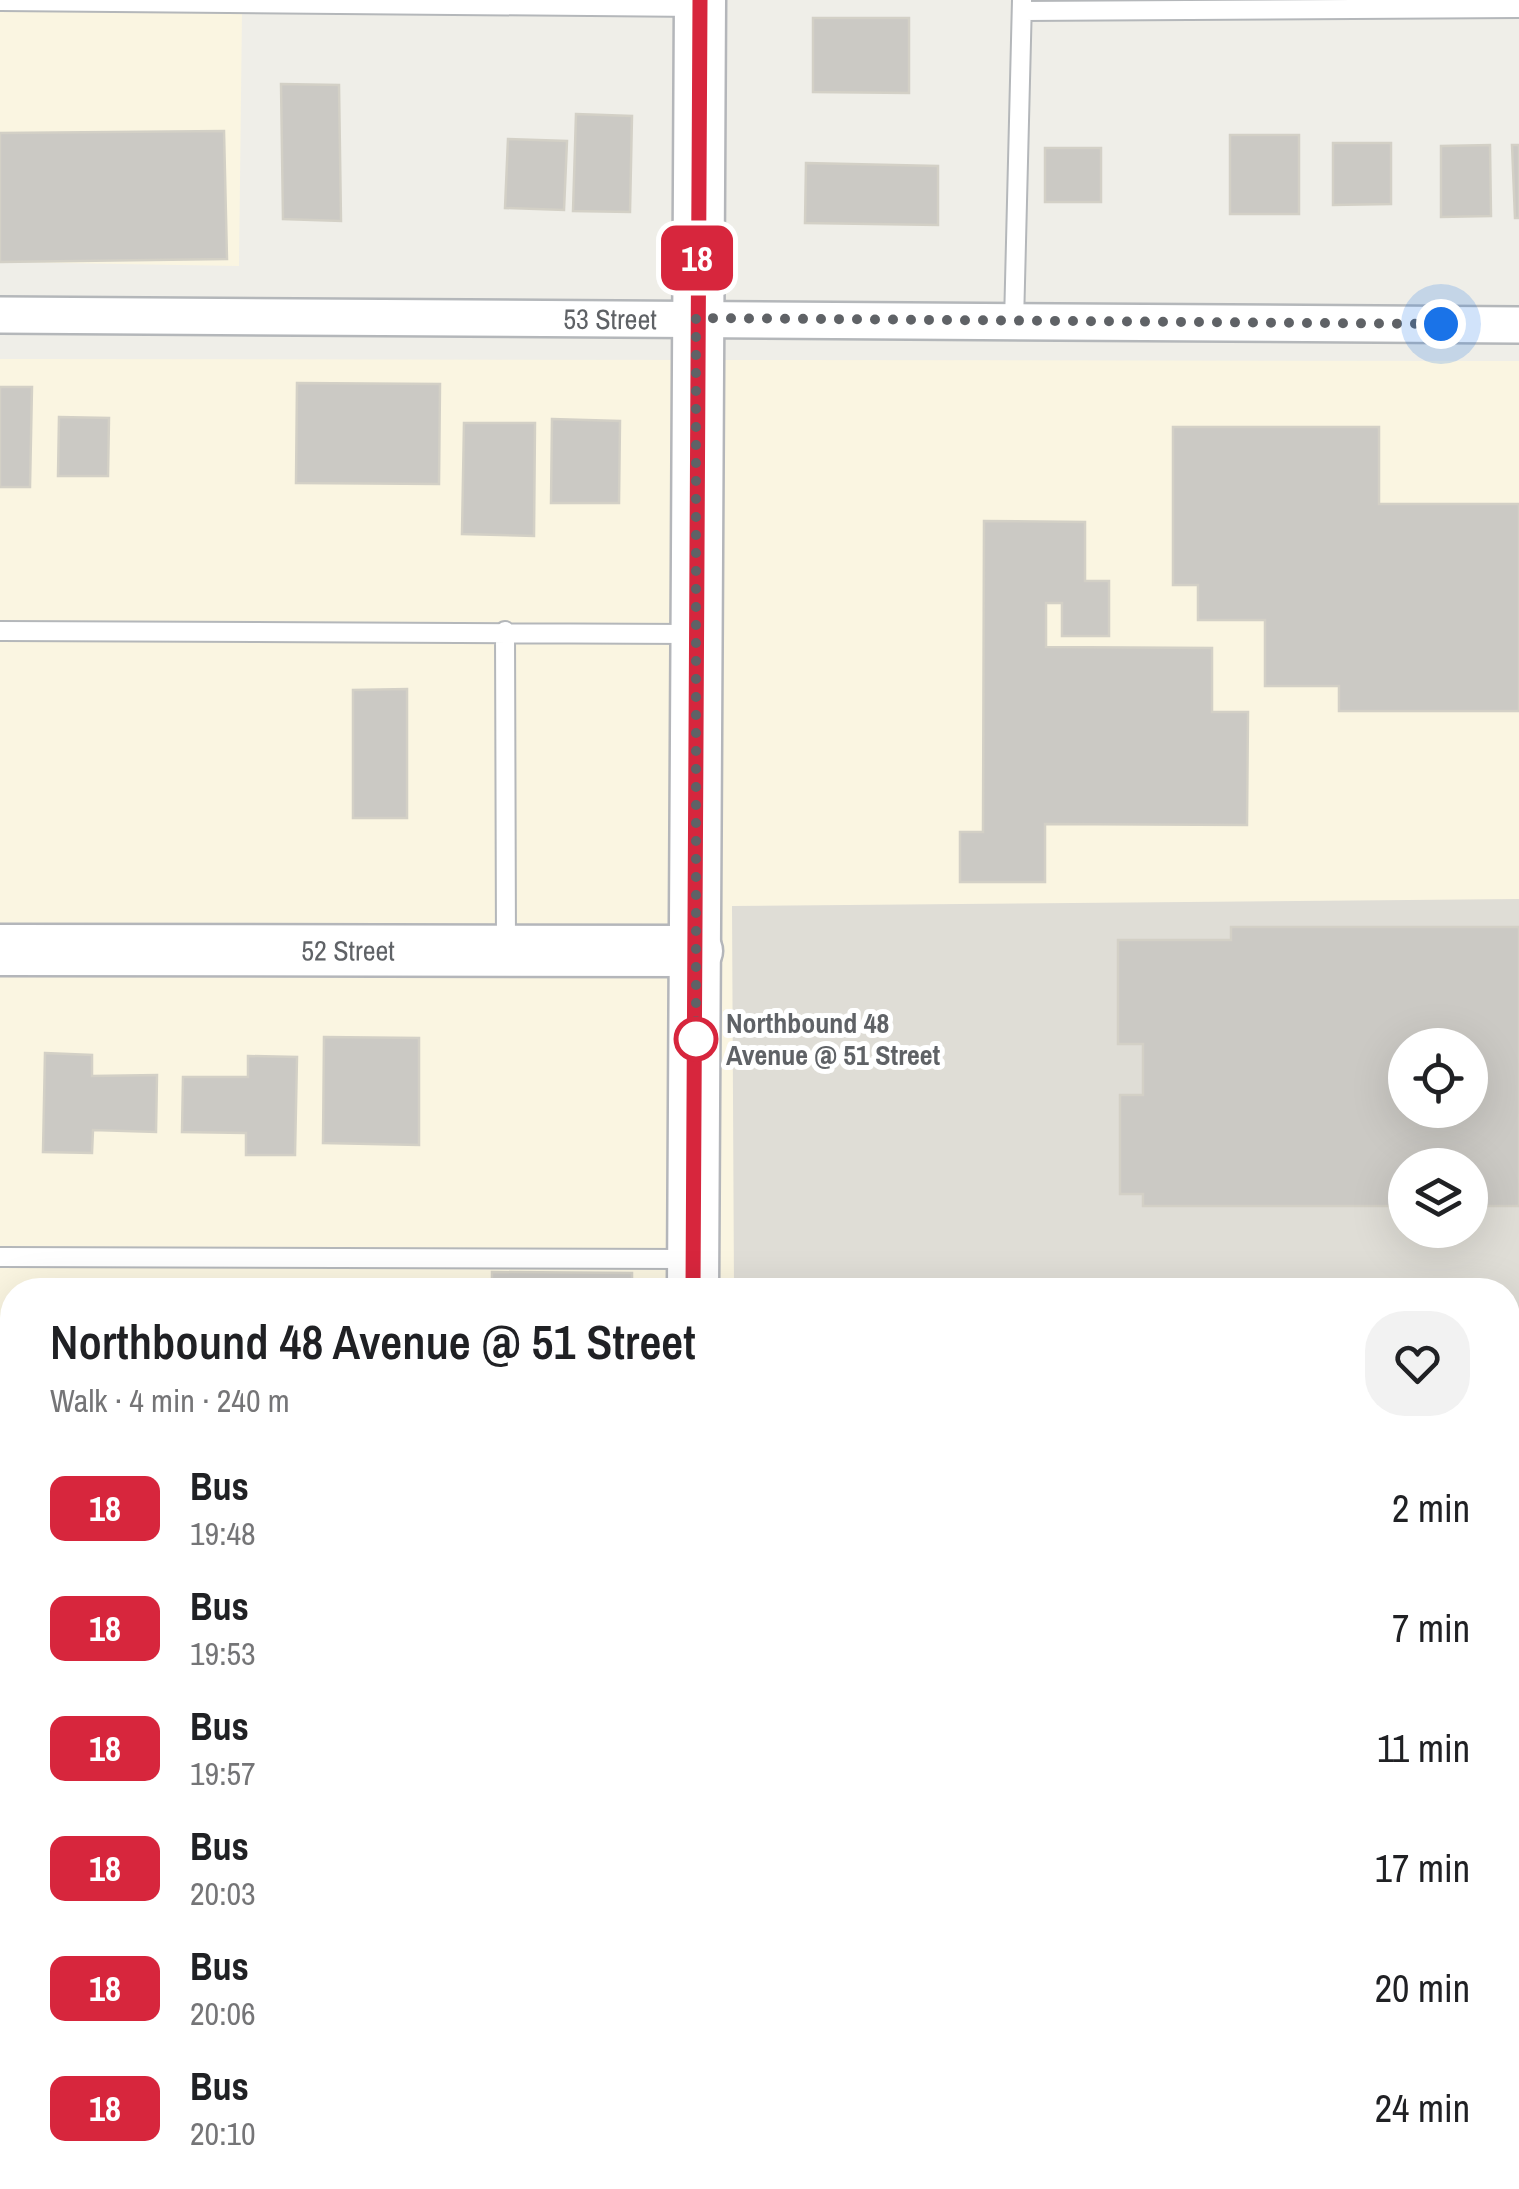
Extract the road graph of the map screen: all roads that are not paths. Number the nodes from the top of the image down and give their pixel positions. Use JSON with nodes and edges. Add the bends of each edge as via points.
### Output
{"nodes":[{"id":1,"x":0,"y":1,"type":"edge"},
{"id":2,"x":700,"y":4,"type":"edge"},
{"id":3,"x":1022,"y":6,"type":"edge"},
{"id":4,"x":1519,"y":8,"type":"edge"},
{"id":5,"x":0,"y":315,"type":"edge"},
{"id":6,"x":696,"y":318,"type":"junction"},
{"id":7,"x":1014,"y":322,"type":"junction"},
{"id":8,"x":1519,"y":325,"type":"edge"},
{"id":9,"x":505,"y":631,"type":"junction"},
{"id":10,"x":0,"y":632,"type":"edge"},
{"id":11,"x":697,"y":634,"type":"junction"},
{"id":12,"x":0,"y":950,"type":"edge"},
{"id":13,"x":506,"y":951,"type":"junction"},
{"id":14,"x":697,"y":951,"type":"junction"},
{"id":15,"x":0,"y":1257,"type":"edge"},
{"id":16,"x":693,"y":1274,"type":"edge"}],
"edges":[{"from":1,"to":2,"type":"lane"},
{"from":2,"to":6,"type":"street"},
{"from":3,"to":4,"type":"lane"},
{"from":3,"to":7,"type":"lane"},
{"from":5,"to":6,"type":"street","name":"53 Street"},
{"from":6,"to":7,"type":"street","name":"53 Street"},
{"from":6,"to":11,"type":"street"},
{"from":7,"to":8,"type":"street","name":"53 Street"},
{"from":9,"to":10,"type":"lane"},
{"from":9,"to":11,"type":"lane"},
{"from":9,"to":13,"type":"lane"},
{"from":11,"to":14,"type":"street"},
{"from":12,"to":13,"type":"street","name":"52 Street"},
{"from":13,"to":14,"type":"street","name":"52 Street"},
{"from":14,"to":16,"type":"street"},
{"from":15,"to":16,"type":"lane"}]}
